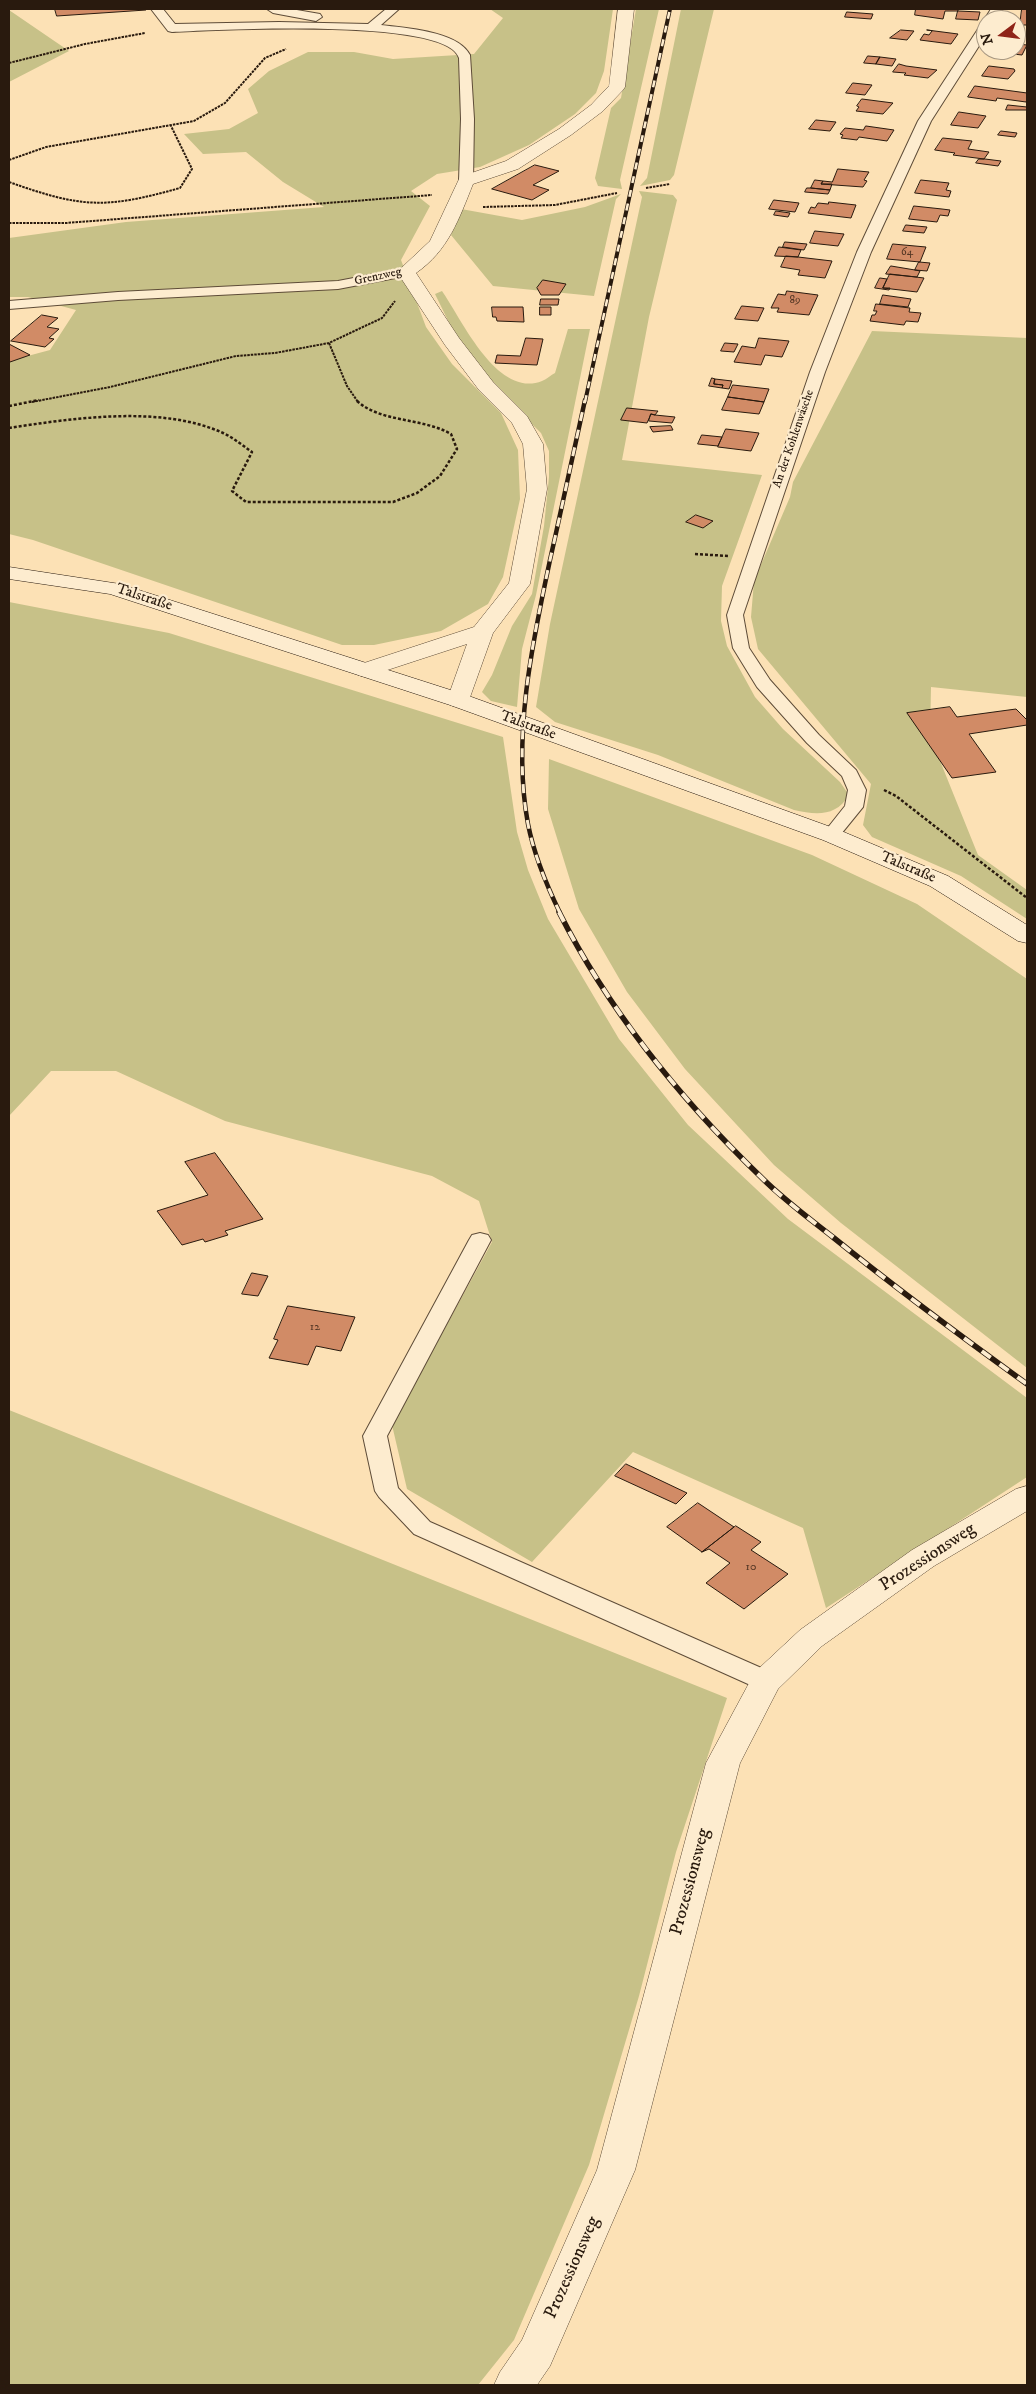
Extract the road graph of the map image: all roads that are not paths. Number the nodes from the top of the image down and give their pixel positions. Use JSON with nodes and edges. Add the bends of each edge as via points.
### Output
{"nodes":[{"id":1,"x":157,"y":9,"type":"edge"},
{"id":2,"x":273,"y":9,"type":"edge"},
{"id":3,"x":392,"y":9,"type":"edge"},
{"id":4,"x":626,"y":9,"type":"edge"},
{"id":5,"x":354,"y":26,"type":"junction"},
{"id":6,"x":370,"y":28,"type":"junction"},
{"id":7,"x":976,"y":42,"type":"edge"},
{"id":8,"x":460,"y":193,"type":"junction"},
{"id":9,"x":406,"y":272,"type":"junction"},
{"id":10,"x":9,"y":305,"type":"edge"},
{"id":11,"x":9,"y":572,"type":"edge"},
{"id":12,"x":482,"y":632,"type":"junction"},
{"id":13,"x":366,"y":670,"type":"junction"},
{"id":14,"x":458,"y":700,"type":"junction"},
{"id":15,"x":831,"y":835,"type":"junction"},
{"id":16,"x":1027,"y":936,"type":"edge"},
{"id":17,"x":480,"y":1240,"type":"dead end"},
{"id":18,"x":1027,"y":1497,"type":"edge"},
{"id":19,"x":766,"y":1681,"type":"junction"},
{"id":20,"x":514,"y":2385,"type":"edge"}],
"edges":[{"from":1,"to":5,"type":"lane","via":[[172,28]]},
{"from":2,"to":5,"type":"lane"},
{"from":3,"to":6,"type":"lane"},
{"from":4,"to":8,"type":"street","via":[[617,86],[597,108],[565,132],[512,166]]},
{"from":5,"to":6,"type":"lane"},
{"from":6,"to":8,"type":"lane","via":[[431,36],[454,43],[462,52],[468,116]]},
{"from":7,"to":15,"type":"lane","name":"An der Kohlenwäsche","via":[[918,132],[881,211],[814,380],[735,615],[741,648],[763,684],[850,774],[857,790],[854,807]]},
{"from":8,"to":9,"type":"street","name":"Grenzweg","via":[[440,242],[424,260]]},
{"from":9,"to":10,"type":"lane","name":"Grenzweg","via":[[338,285]]},
{"from":9,"to":12,"type":"street","via":[[452,341],[486,386],[520,420],[533,444],[537,489],[519,584]]},
{"from":11,"to":13,"type":"street","name":"Talstraße","via":[[113,588]]},
{"from":12,"to":13,"type":"street"},
{"from":12,"to":14,"type":"street"},
{"from":13,"to":14,"type":"street","name":"Talstraße"},
{"from":14,"to":15,"type":"street","name":"Talstraße"},
{"from":15,"to":16,"type":"street","name":"Talstraße","via":[[939,881]]},
{"from":17,"to":19,"type":"lane","via":[[375,1436],[387,1491],[422,1528]]},
{"from":18,"to":19,"type":"street","name":"Prozessionsweg","via":[[915,1564],[811,1638]]},
{"from":19,"to":20,"type":"street","name":"Prozessionsweg","via":[[723,1764],[616,2170],[536,2353]]}]}
